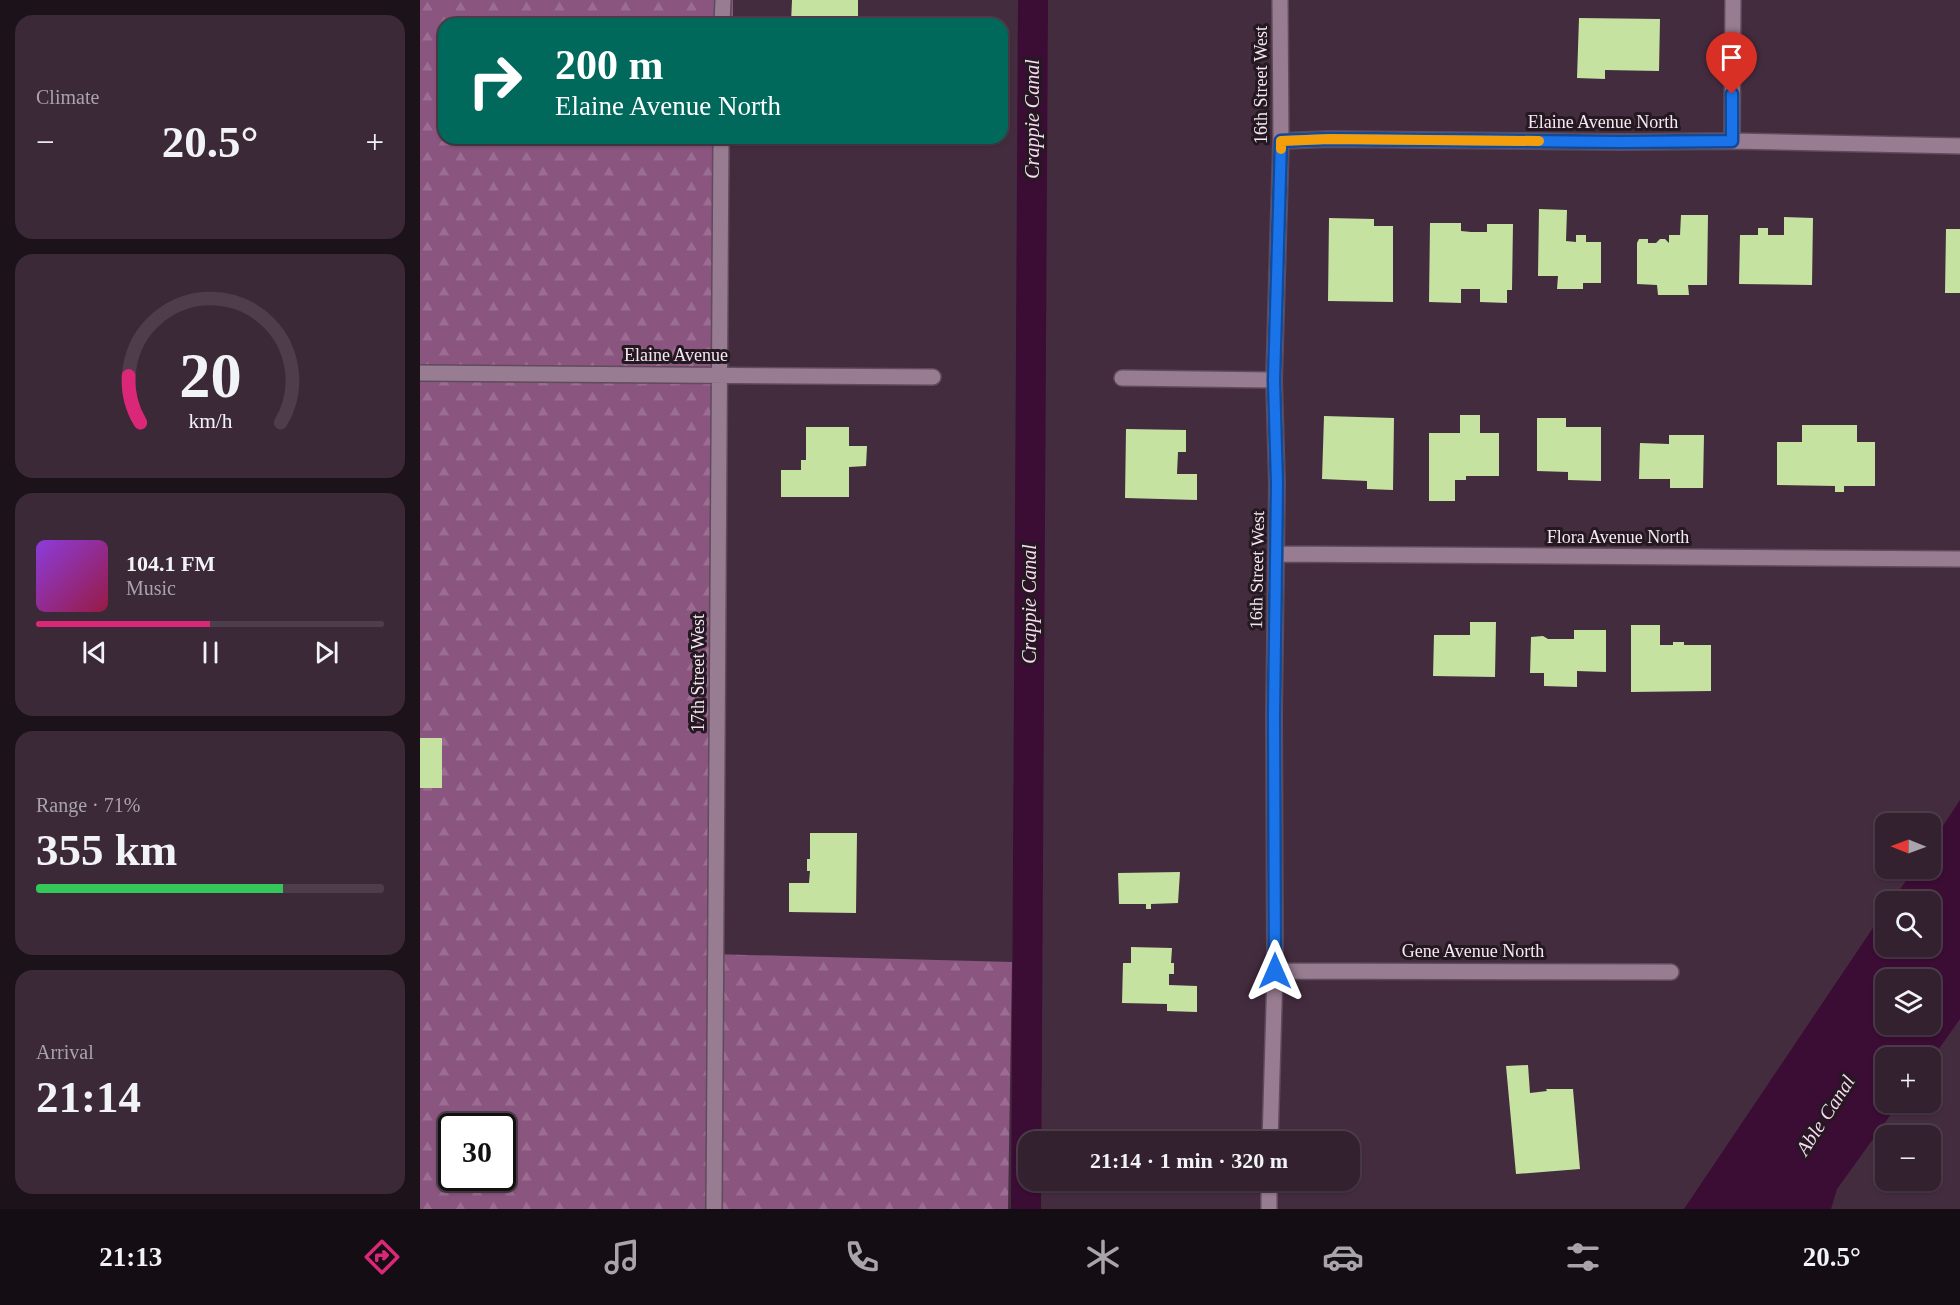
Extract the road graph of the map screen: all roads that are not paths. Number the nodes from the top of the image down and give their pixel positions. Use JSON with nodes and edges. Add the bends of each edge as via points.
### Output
{"nodes":[{"id":1,"x":723,"y":0,"type":"edge"},
{"id":2,"x":1280,"y":0,"type":"edge"},
{"id":3,"x":1733,"y":0,"type":"edge"},
{"id":4,"x":722,"y":18,"type":"edge"},
{"id":5,"x":1281,"y":141,"type":"junction"},
{"id":6,"x":1732,"y":141,"type":"junction"},
{"id":7,"x":722,"y":144,"type":"edge"},
{"id":8,"x":1960,"y":146,"type":"edge"},
{"id":9,"x":420,"y":373,"type":"edge"},
{"id":10,"x":719,"y":375,"type":"junction"},
{"id":11,"x":933,"y":377,"type":"dead end"},
{"id":12,"x":1122,"y":378,"type":"dead end"},
{"id":13,"x":1274,"y":380,"type":"junction"},
{"id":14,"x":1276,"y":554,"type":"junction"},
{"id":15,"x":1960,"y":559,"type":"edge"},
{"id":16,"x":1275,"y":971,"type":"junction"},
{"id":17,"x":1671,"y":972,"type":"dead end"},
{"id":18,"x":1270,"y":1131,"type":"edge"},
{"id":19,"x":1269,"y":1191,"type":"edge"},
{"id":20,"x":714,"y":1209,"type":"edge"},
{"id":21,"x":1269,"y":1209,"type":"edge"}],
"edges":[{"from":1,"to":4,"type":"street"},
{"from":2,"to":5,"type":"street","name":"16th Street West"},
{"from":3,"to":6,"type":"street"},
{"from":5,"to":6,"type":"street","name":"Elaine Avenue North"},
{"from":5,"to":13,"type":"street","name":"16th Street West"},
{"from":6,"to":8,"type":"street","name":"Elaine Avenue North"},
{"from":7,"to":10,"type":"street","name":"17th Street West"},
{"from":9,"to":10,"type":"street","name":"Elaine Avenue"},
{"from":10,"to":11,"type":"street","name":"Elaine Avenue"},
{"from":10,"to":20,"type":"street","name":"17th Street West"},
{"from":12,"to":13,"type":"street"},
{"from":13,"to":14,"type":"street","name":"16th Street West"},
{"from":14,"to":15,"type":"street","name":"Flora Avenue North"},
{"from":14,"to":16,"type":"street","name":"16th Street West"},
{"from":16,"to":17,"type":"street","name":"Gene Avenue North"},
{"from":16,"to":18,"type":"street","name":"16th Street West"},
{"from":19,"to":21,"type":"street"}]}
